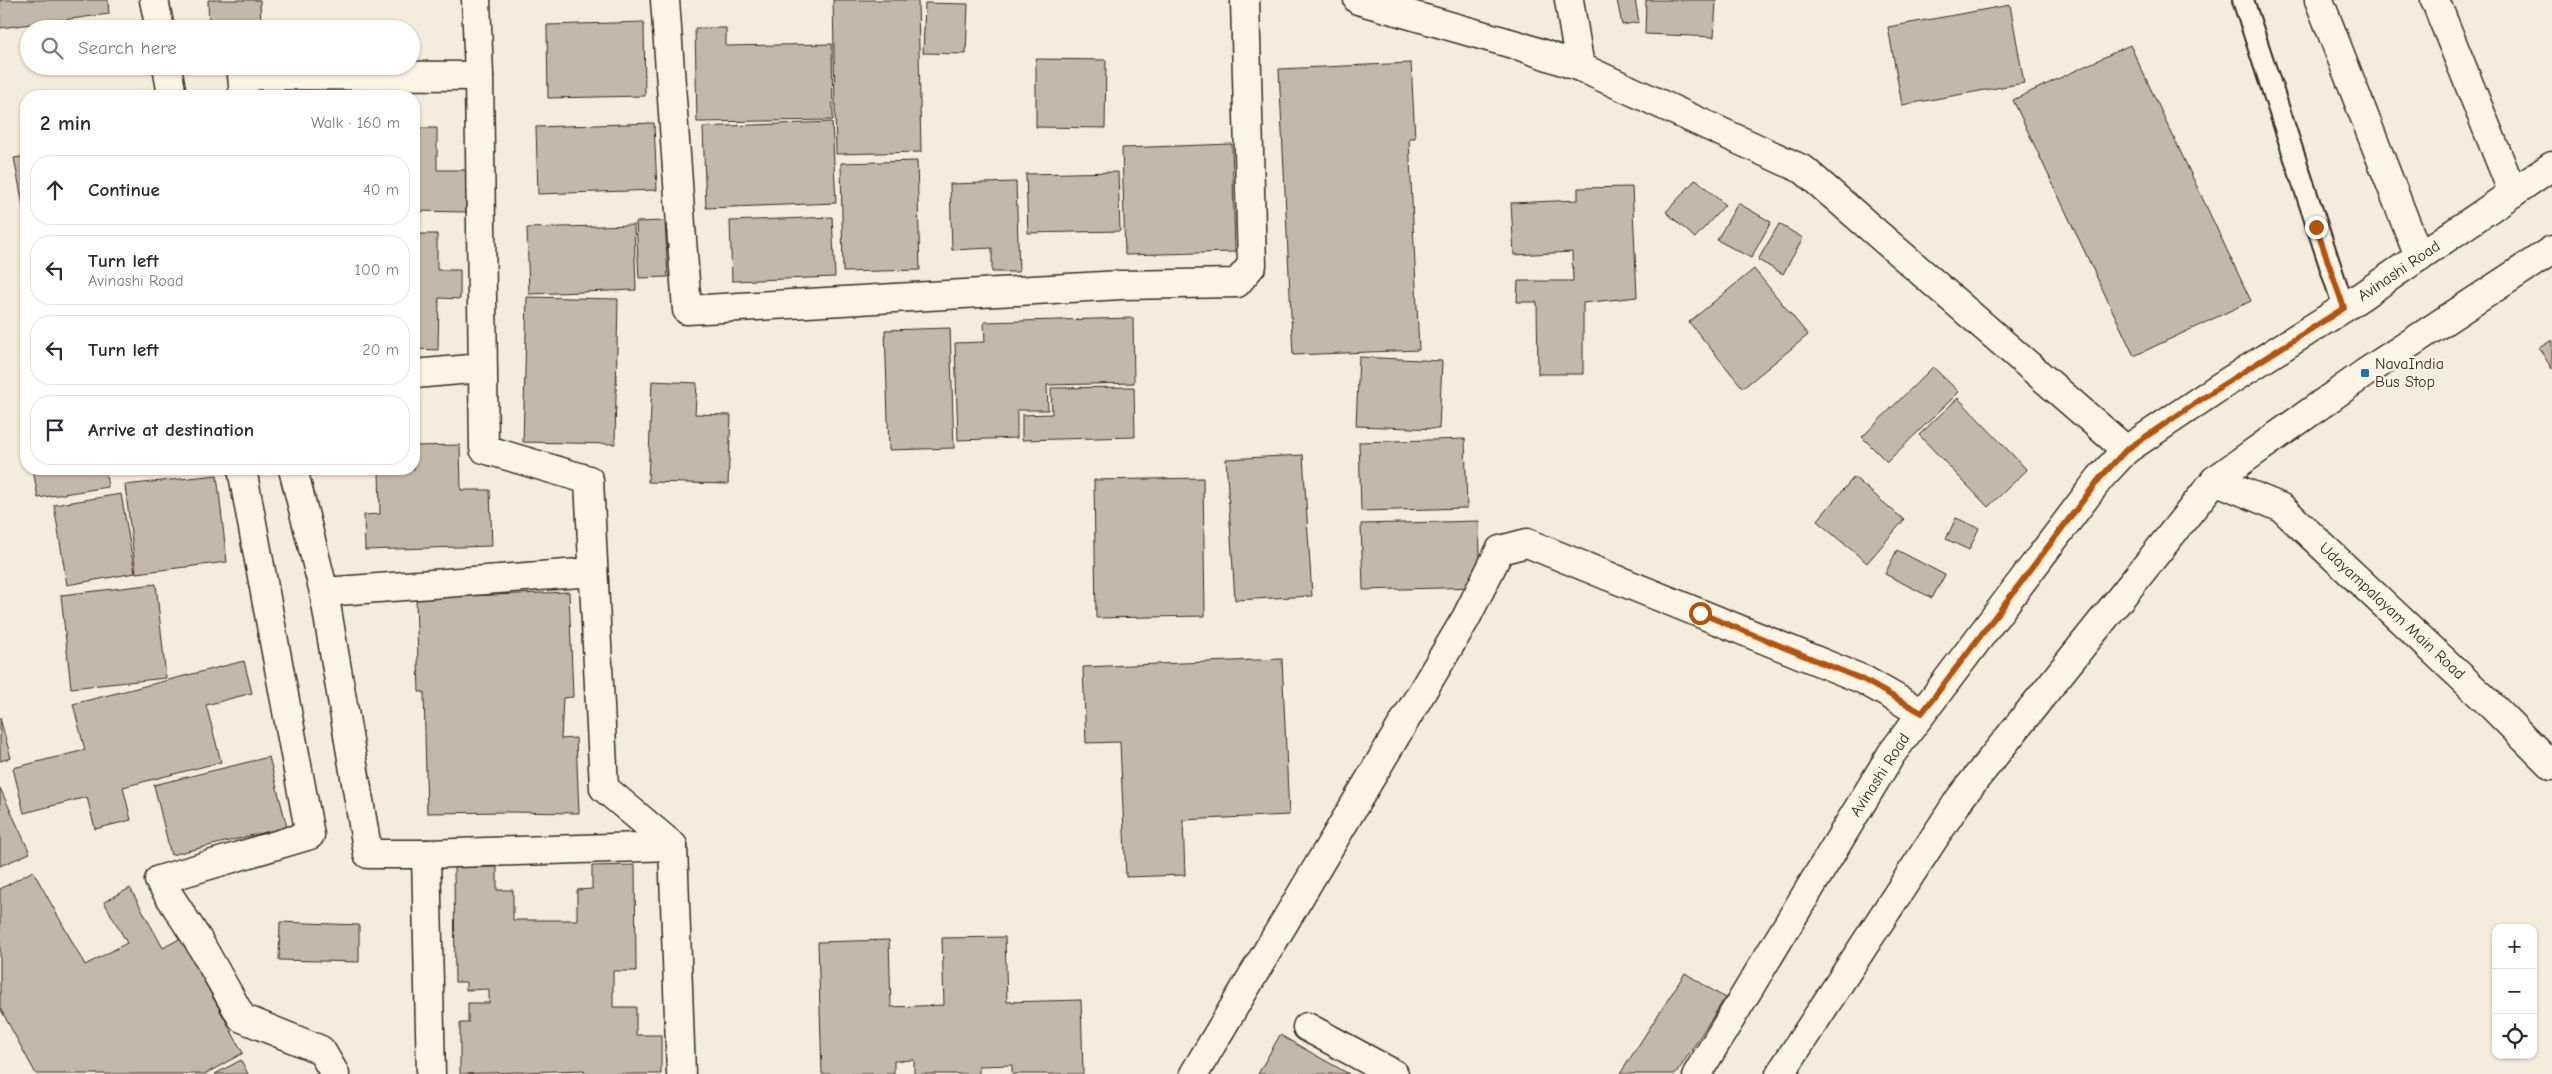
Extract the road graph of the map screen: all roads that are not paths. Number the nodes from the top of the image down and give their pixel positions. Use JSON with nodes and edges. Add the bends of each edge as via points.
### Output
{"nodes":[{"id":1,"x":154,"y":0,"type":"edge"},
{"id":2,"x":476,"y":0,"type":"edge"},
{"id":3,"x":665,"y":0,"type":"edge"},
{"id":4,"x":1245,"y":0,"type":"edge"},
{"id":5,"x":1569,"y":0,"type":"edge"},
{"id":6,"x":2243,"y":0,"type":"edge"},
{"id":7,"x":2318,"y":0,"type":"edge"},
{"id":8,"x":2435,"y":0,"type":"edge"},
{"id":9,"x":1368,"y":1,"type":"edge"},
{"id":10,"x":158,"y":20,"type":"edge"},
{"id":11,"x":1580,"y":66,"type":"junction"},
{"id":12,"x":168,"y":75,"type":"edge"},
{"id":13,"x":242,"y":75,"type":"edge"},
{"id":14,"x":242,"y":75,"type":"edge"},
{"id":15,"x":479,"y":76,"type":"junction"},
{"id":16,"x":171,"y":90,"type":"edge"},
{"id":17,"x":243,"y":90,"type":"edge"},
{"id":18,"x":2552,"y":166,"type":"edge"},
{"id":19,"x":2513,"y":193,"type":"junction"},
{"id":20,"x":2552,"y":250,"type":"edge"},
{"id":21,"x":2419,"y":257,"type":"junction"},
{"id":22,"x":2344,"y":308,"type":"junction"},
{"id":23,"x":482,"y":368,"type":"junction"},
{"id":24,"x":420,"y":373,"type":"edge"},
{"id":25,"x":2126,"y":450,"type":"junction"},
{"id":26,"x":243,"y":475,"type":"edge"},
{"id":27,"x":295,"y":475,"type":"edge"},
{"id":28,"x":2215,"y":480,"type":"junction"},
{"id":29,"x":593,"y":572,"type":"junction"},
{"id":30,"x":324,"y":592,"type":"junction"},
{"id":31,"x":1922,"y":713,"type":"junction"},
{"id":32,"x":2552,"y":766,"type":"edge"},
{"id":33,"x":673,"y":846,"type":"junction"},
{"id":34,"x":426,"y":854,"type":"junction"},
{"id":35,"x":1307,"y":1027,"type":"dead end"},
{"id":36,"x":334,"y":1074,"type":"edge"},
{"id":37,"x":431,"y":1074,"type":"edge"},
{"id":38,"x":681,"y":1074,"type":"edge"},
{"id":39,"x":1194,"y":1074,"type":"edge"},
{"id":40,"x":1394,"y":1074,"type":"edge"},
{"id":41,"x":1697,"y":1074,"type":"edge"},
{"id":42,"x":1780,"y":1074,"type":"edge"}],
"edges":[{"from":1,"to":10,"type":"street"},
{"from":2,"to":15,"type":"street"},
{"from":3,"to":4,"type":"street","via":[[687,310],[1121,285],[1237,284],[1252,265]]},
{"from":5,"to":11,"type":"street"},
{"from":6,"to":22,"type":"lane"},
{"from":7,"to":21,"type":"street"},
{"from":8,"to":19,"type":"street"},
{"from":9,"to":11,"type":"street"},
{"from":11,"to":25,"type":"street","via":[[1804,170]]},
{"from":12,"to":16,"type":"street"},
{"from":13,"to":15,"type":"street"},
{"from":14,"to":17,"type":"street"},
{"from":15,"to":23,"type":"street"},
{"from":18,"to":19,"type":"street","name":"Avinashi Road"},
{"from":19,"to":21,"type":"street","name":"Avinashi Road"},
{"from":20,"to":28,"type":"street","via":[[2364,374]]},
{"from":21,"to":22,"type":"street","name":"Avinashi Road"},
{"from":22,"to":25,"type":"street","name":"Avinashi Road"},
{"from":23,"to":24,"type":"street"},
{"from":23,"to":29,"type":"street","via":[[484,449],[589,480]]},
{"from":25,"to":31,"type":"street","name":"Avinashi Road","via":[[2100,478]]},
{"from":26,"to":36,"type":"street","via":[[310,835],[159,880],[242,1018],[321,1050]]},
{"from":27,"to":30,"type":"street"},
{"from":28,"to":32,"type":"street","name":"Udayampalayam Main Road","via":[[2282,508]]},
{"from":28,"to":42,"type":"street","via":[[1961,797]]},
{"from":29,"to":30,"type":"street"},
{"from":29,"to":33,"type":"street","via":[[604,788]]},
{"from":30,"to":34,"type":"street","via":[[368,854]]},
{"from":31,"to":39,"type":"street","via":[[1864,680],[1527,543],[1500,550],[1466,618]]},
{"from":31,"to":41,"type":"street","name":"Avinashi Road","via":[[1892,753]]},
{"from":33,"to":34,"type":"street"},
{"from":33,"to":38,"type":"street"},
{"from":34,"to":37,"type":"street"},
{"from":35,"to":40,"type":"street"}]}
